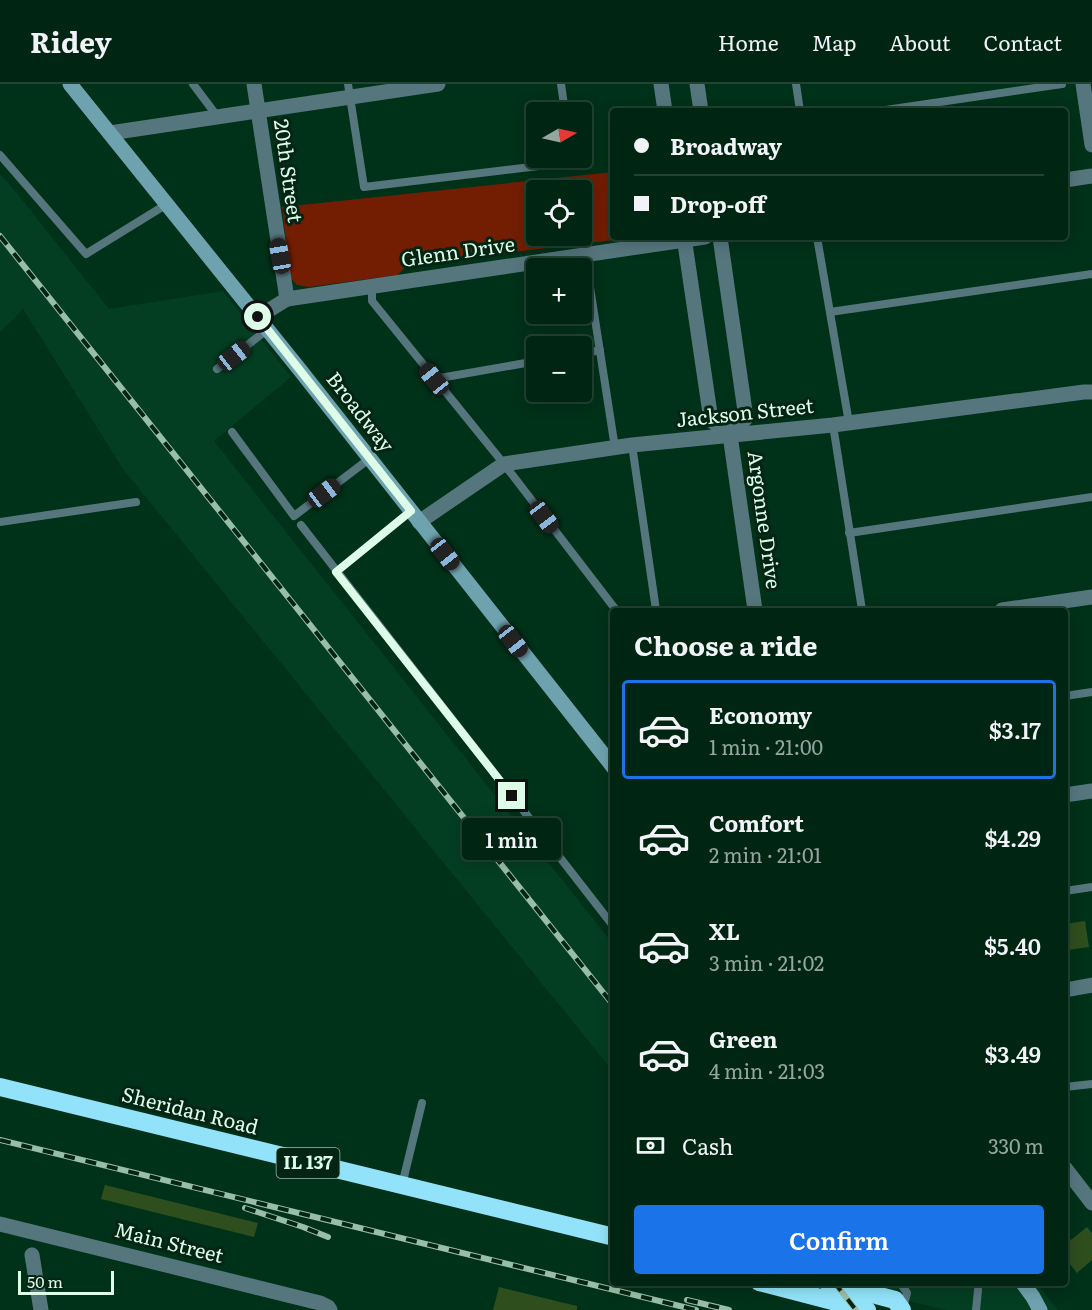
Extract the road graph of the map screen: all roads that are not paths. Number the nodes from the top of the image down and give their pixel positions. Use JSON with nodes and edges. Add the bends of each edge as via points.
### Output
{"nodes":[{"id":1,"x":70,"y":84,"type":"edge"},
{"id":2,"x":193,"y":84,"type":"edge"},
{"id":3,"x":254,"y":84,"type":"edge"},
{"id":4,"x":438,"y":84,"type":"edge"},
{"id":5,"x":561,"y":84,"type":"edge"},
{"id":6,"x":661,"y":84,"type":"edge"},
{"id":7,"x":697,"y":84,"type":"edge"},
{"id":8,"x":796,"y":84,"type":"edge"},
{"id":9,"x":1062,"y":84,"type":"edge"},
{"id":10,"x":1083,"y":84,"type":"edge"},
{"id":11,"x":349,"y":91,"type":"edge"},
{"id":12,"x":564,"y":102,"type":"edge"},
{"id":13,"x":665,"y":108,"type":"edge"},
{"id":14,"x":701,"y":108,"type":"edge"},
{"id":15,"x":800,"y":108,"type":"edge"},
{"id":16,"x":899,"y":108,"type":"edge"},
{"id":17,"x":258,"y":111,"type":"junction"},
{"id":18,"x":1090,"y":113,"type":"edge"},
{"id":19,"x":218,"y":117,"type":"junction"},
{"id":20,"x":110,"y":133,"type":"junction"},
{"id":21,"x":1092,"y":145,"type":"edge"},
{"id":22,"x":0,"y":155,"type":"edge"},
{"id":23,"x":526,"y":168,"type":"edge"},
{"id":24,"x":1092,"y":176,"type":"edge"},
{"id":25,"x":1068,"y":180,"type":"edge"},
{"id":26,"x":167,"y":204,"type":"junction"},
{"id":27,"x":672,"y":240,"type":"edge"},
{"id":28,"x":684,"y":240,"type":"edge"},
{"id":29,"x":720,"y":240,"type":"edge"},
{"id":30,"x":818,"y":240,"type":"edge"},
{"id":31,"x":585,"y":255,"type":"junction"},
{"id":32,"x":1092,"y":274,"type":"edge"},
{"id":33,"x":372,"y":286,"type":"junction"},
{"id":34,"x":287,"y":299,"type":"junction"},
{"id":35,"x":830,"y":312,"type":"junction"},
{"id":36,"x":263,"y":323,"type":"junction"},
{"id":37,"x":600,"y":350,"type":"junction"},
{"id":38,"x":592,"y":352,"type":"edge"},
{"id":39,"x":526,"y":363,"type":"edge"},
{"id":40,"x":217,"y":369,"type":"dead end"},
{"id":41,"x":434,"y":379,"type":"junction"},
{"id":42,"x":1092,"y":392,"type":"edge"},
{"id":43,"x":849,"y":423,"type":"junction"},
{"id":44,"x":833,"y":425,"type":"junction"},
{"id":45,"x":232,"y":432,"type":"dead end"},
{"id":46,"x":730,"y":435,"type":"junction"},
{"id":47,"x":632,"y":445,"type":"junction"},
{"id":48,"x":615,"y":448,"type":"junction"},
{"id":49,"x":369,"y":459,"type":"junction"},
{"id":50,"x":504,"y":464,"type":"junction"},
{"id":51,"x":1092,"y":497,"type":"edge"},
{"id":52,"x":136,"y":502,"type":"dead end"},
{"id":53,"x":415,"y":517,"type":"junction"},
{"id":54,"x":0,"y":522,"type":"edge"},
{"id":55,"x":301,"y":525,"type":"dead end"},
{"id":56,"x":849,"y":533,"type":"junction"},
{"id":57,"x":336,"y":572,"type":"junction"},
{"id":58,"x":1092,"y":597,"type":"edge"},
{"id":59,"x":613,"y":608,"type":"edge"},
{"id":60,"x":656,"y":608,"type":"edge"},
{"id":61,"x":755,"y":608,"type":"edge"},
{"id":62,"x":862,"y":608,"type":"edge"},
{"id":63,"x":1016,"y":608,"type":"edge"},
{"id":64,"x":1092,"y":692,"type":"edge"},
{"id":65,"x":1068,"y":696,"type":"edge"},
{"id":66,"x":610,"y":763,"type":"edge"},
{"id":67,"x":1092,"y":790,"type":"edge"},
{"id":68,"x":1068,"y":794,"type":"edge"},
{"id":69,"x":1092,"y":887,"type":"edge"},
{"id":70,"x":1068,"y":891,"type":"edge"},
{"id":71,"x":610,"y":922,"type":"edge"},
{"id":72,"x":1092,"y":985,"type":"edge"},
{"id":73,"x":1068,"y":989,"type":"edge"},
{"id":74,"x":1092,"y":1084,"type":"edge"},
{"id":75,"x":0,"y":1087,"type":"edge"},
{"id":76,"x":1068,"y":1088,"type":"edge"},
{"id":77,"x":422,"y":1103,"type":"dead end"},
{"id":78,"x":1068,"y":1172,"type":"edge"},
{"id":79,"x":402,"y":1185,"type":"junction"},
{"id":80,"x":1092,"y":1203,"type":"edge"},
{"id":81,"x":0,"y":1224,"type":"edge"},
{"id":82,"x":610,"y":1236,"type":"edge"},
{"id":83,"x":32,"y":1255,"type":"dead end"},
{"id":84,"x":774,"y":1286,"type":"edge"},
{"id":85,"x":843,"y":1286,"type":"edge"},
{"id":86,"x":903,"y":1286,"type":"edge"},
{"id":87,"x":1025,"y":1286,"type":"edge"},
{"id":88,"x":978,"y":1290,"type":"dead end"},
{"id":89,"x":329,"y":1308,"type":"edge"},
{"id":90,"x":41,"y":1310,"type":"edge"},
{"id":91,"x":867,"y":1310,"type":"edge"},
{"id":92,"x":902,"y":1310,"type":"edge"},
{"id":93,"x":976,"y":1310,"type":"edge"},
{"id":94,"x":1040,"y":1310,"type":"edge"}],
"edges":[{"from":1,"to":20,"type":"street","name":"Broadway"},
{"from":2,"to":19,"type":"lane"},
{"from":3,"to":17,"type":"street","name":"20th Street"},
{"from":4,"to":11,"type":"street"},
{"from":5,"to":12,"type":"lane"},
{"from":6,"to":13,"type":"street"},
{"from":7,"to":14,"type":"street"},
{"from":8,"to":15,"type":"lane"},
{"from":9,"to":16,"type":"lane"},
{"from":10,"to":18,"type":"street"},
{"from":11,"to":17,"type":"street"},
{"from":11,"to":23,"type":"lane","via":[[364,187]]},
{"from":17,"to":19,"type":"street"},
{"from":17,"to":34,"type":"street","name":"20th Street"},
{"from":18,"to":21,"type":"street"},
{"from":19,"to":20,"type":"street"},
{"from":20,"to":26,"type":"street","name":"Broadway"},
{"from":22,"to":26,"type":"lane","via":[[86,254]]},
{"from":24,"to":25,"type":"street"},
{"from":26,"to":36,"type":"street","name":"Broadway"},
{"from":27,"to":31,"type":"street","name":"Glenn Drive"},
{"from":28,"to":46,"type":"street","name":"Argonne Drive","via":[[711,420]]},
{"from":29,"to":46,"type":"street","name":"Argonne Drive","via":[[747,418]]},
{"from":30,"to":35,"type":"lane"},
{"from":31,"to":33,"type":"street","name":"Glenn Drive"},
{"from":31,"to":37,"type":"lane"},
{"from":32,"to":35,"type":"lane"},
{"from":33,"to":34,"type":"street","name":"Glenn Drive"},
{"from":33,"to":41,"type":"lane","via":[[372,301]]},
{"from":34,"to":36,"type":"street","name":"Glenn Drive"},
{"from":35,"to":43,"type":"lane"},
{"from":36,"to":40,"type":"lane"},
{"from":36,"to":49,"type":"street","name":"Broadway"},
{"from":37,"to":38,"type":"lane"},
{"from":37,"to":48,"type":"lane"},
{"from":39,"to":41,"type":"lane"},
{"from":41,"to":50,"type":"lane"},
{"from":42,"to":43,"type":"street","name":"Jackson Street"},
{"from":43,"to":44,"type":"street","name":"Jackson Street"},
{"from":44,"to":46,"type":"street","name":"Jackson Street"},
{"from":44,"to":56,"type":"lane"},
{"from":45,"to":49,"type":"lane","via":[[294,516]]},
{"from":46,"to":47,"type":"street","name":"Jackson Street"},
{"from":46,"to":61,"type":"street","name":"Argonne Drive"},
{"from":47,"to":48,"type":"street","name":"Jackson Street"},
{"from":47,"to":60,"type":"lane"},
{"from":48,"to":50,"type":"street","name":"Jackson Street"},
{"from":49,"to":53,"type":"street","name":"Broadway"},
{"from":50,"to":53,"type":"street","name":"Jackson Street"},
{"from":50,"to":59,"type":"lane"},
{"from":51,"to":56,"type":"lane"},
{"from":52,"to":54,"type":"lane"},
{"from":53,"to":57,"type":"lane"},
{"from":53,"to":66,"type":"street","name":"Broadway"},
{"from":55,"to":57,"type":"lane"},
{"from":56,"to":62,"type":"lane"},
{"from":57,"to":71,"type":"lane"},
{"from":58,"to":63,"type":"street"},
{"from":64,"to":65,"type":"lane"},
{"from":67,"to":68,"type":"street"},
{"from":69,"to":70,"type":"lane"},
{"from":72,"to":73,"type":"street"},
{"from":74,"to":76,"type":"lane"},
{"from":75,"to":79,"type":"highway","name":"Sheridan Road","number":"IL 137"},
{"from":77,"to":79,"type":"lane"},
{"from":78,"to":80,"type":"street"},
{"from":79,"to":82,"type":"highway","name":"Sheridan Road","number":"IL 137"},
{"from":81,"to":89,"type":"street","name":"Main Street","via":[[306,1299]]},
{"from":83,"to":90,"type":"street"},
{"from":84,"to":91,"type":"highway"},
{"from":85,"to":92,"type":"highway","via":[[895,1299]]},
{"from":86,"to":92,"type":"lane","via":[[907,1293]]},
{"from":87,"to":94,"type":"street"},
{"from":88,"to":93,"type":"lane"}]}
